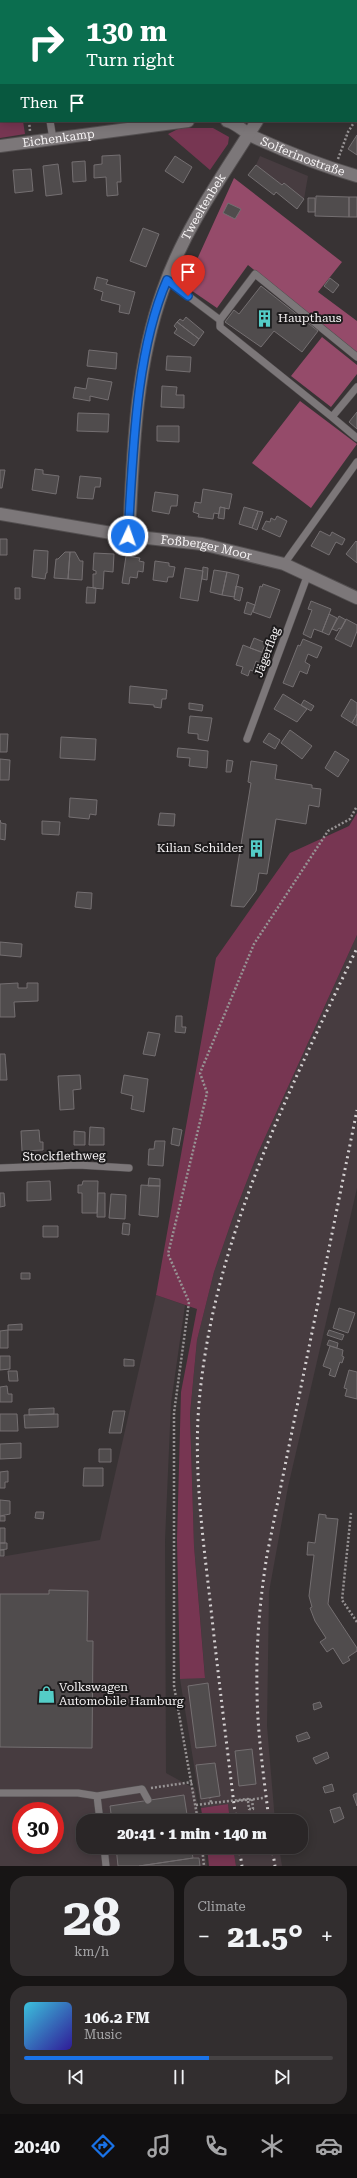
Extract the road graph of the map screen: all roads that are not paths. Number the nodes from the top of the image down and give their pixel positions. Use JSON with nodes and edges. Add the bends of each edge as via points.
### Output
{"nodes":[{"id":1,"x":50,"y":122,"type":"edge"},
{"id":2,"x":180,"y":122,"type":"edge"},
{"id":3,"x":229,"y":122,"type":"edge"},
{"id":4,"x":256,"y":122,"type":"edge"},
{"id":5,"x":249,"y":135,"type":"junction"},
{"id":6,"x":53,"y":139,"type":"junction"},
{"id":7,"x":0,"y":146,"type":"edge"},
{"id":8,"x":357,"y":176,"type":"edge"},
{"id":9,"x":167,"y":280,"type":"junction"},
{"id":10,"x":220,"y":320,"type":"junction"},
{"id":11,"x":357,"y":357,"type":"edge"},
{"id":12,"x":357,"y":387,"type":"edge"},
{"id":13,"x":332,"y":417,"type":"junction"},
{"id":14,"x":357,"y":438,"type":"edge"},
{"id":15,"x":357,"y":462,"type":"edge"},
{"id":16,"x":0,"y":514,"type":"edge"},
{"id":17,"x":128,"y":536,"type":"junction"},
{"id":18,"x":284,"y":564,"type":"junction"},
{"id":19,"x":308,"y":574,"type":"junction"},
{"id":20,"x":357,"y":598,"type":"edge"},
{"id":21,"x":247,"y":739,"type":"dead end"},
{"id":22,"x":0,"y":1168,"type":"edge"},
{"id":23,"x":129,"y":1168,"type":"dead end"},
{"id":24,"x":0,"y":1793,"type":"edge"},
{"id":25,"x":97,"y":1796,"type":"junction"},
{"id":26,"x":148,"y":1800,"type":"dead end"},
{"id":27,"x":99,"y":1814,"type":"edge"},
{"id":28,"x":105,"y":1854,"type":"edge"},
{"id":29,"x":106,"y":1866,"type":"edge"}],
"edges":[{"from":1,"to":6,"type":"lane"},
{"from":2,"to":6,"type":"street","name":"Eichenkamp"},
{"from":3,"to":5,"type":"street"},
{"from":4,"to":5,"type":"street","name":"Tweeltenbek"},
{"from":5,"to":8,"type":"street","name":"Solferinostraße","via":[[315,163]]},
{"from":5,"to":9,"type":"street","name":"Tweeltenbek","via":[[191,226]]},
{"from":6,"to":7,"type":"street","name":"Eichenkamp"},
{"from":9,"to":10,"type":"lane"},
{"from":9,"to":17,"type":"street","name":"Tweeltenbek","via":[[146,349],[137,409]]},
{"from":10,"to":11,"type":"lane","via":[[255,274]]},
{"from":10,"to":13,"type":"lane","via":[[220,327]]},
{"from":12,"to":13,"type":"lane"},
{"from":13,"to":14,"type":"lane"},
{"from":15,"to":18,"type":"lane"},
{"from":16,"to":17,"type":"street","name":"Foßberger Moor"},
{"from":17,"to":18,"type":"street","name":"Foßberger Moor","via":[[202,544]]},
{"from":18,"to":19,"type":"street","name":"Foßberger Moor"},
{"from":19,"to":20,"type":"street","name":"Foßberger Moor"},
{"from":19,"to":21,"type":"lane","name":"Jägerflag"},
{"from":22,"to":23,"type":"lane","name":"Stockflethweg","via":[[78,1165]]},
{"from":24,"to":25,"type":"lane","via":[[78,1793]]},
{"from":25,"to":26,"type":"lane","via":[[142,1789]]},
{"from":25,"to":27,"type":"lane"},
{"from":28,"to":29,"type":"lane"}]}
